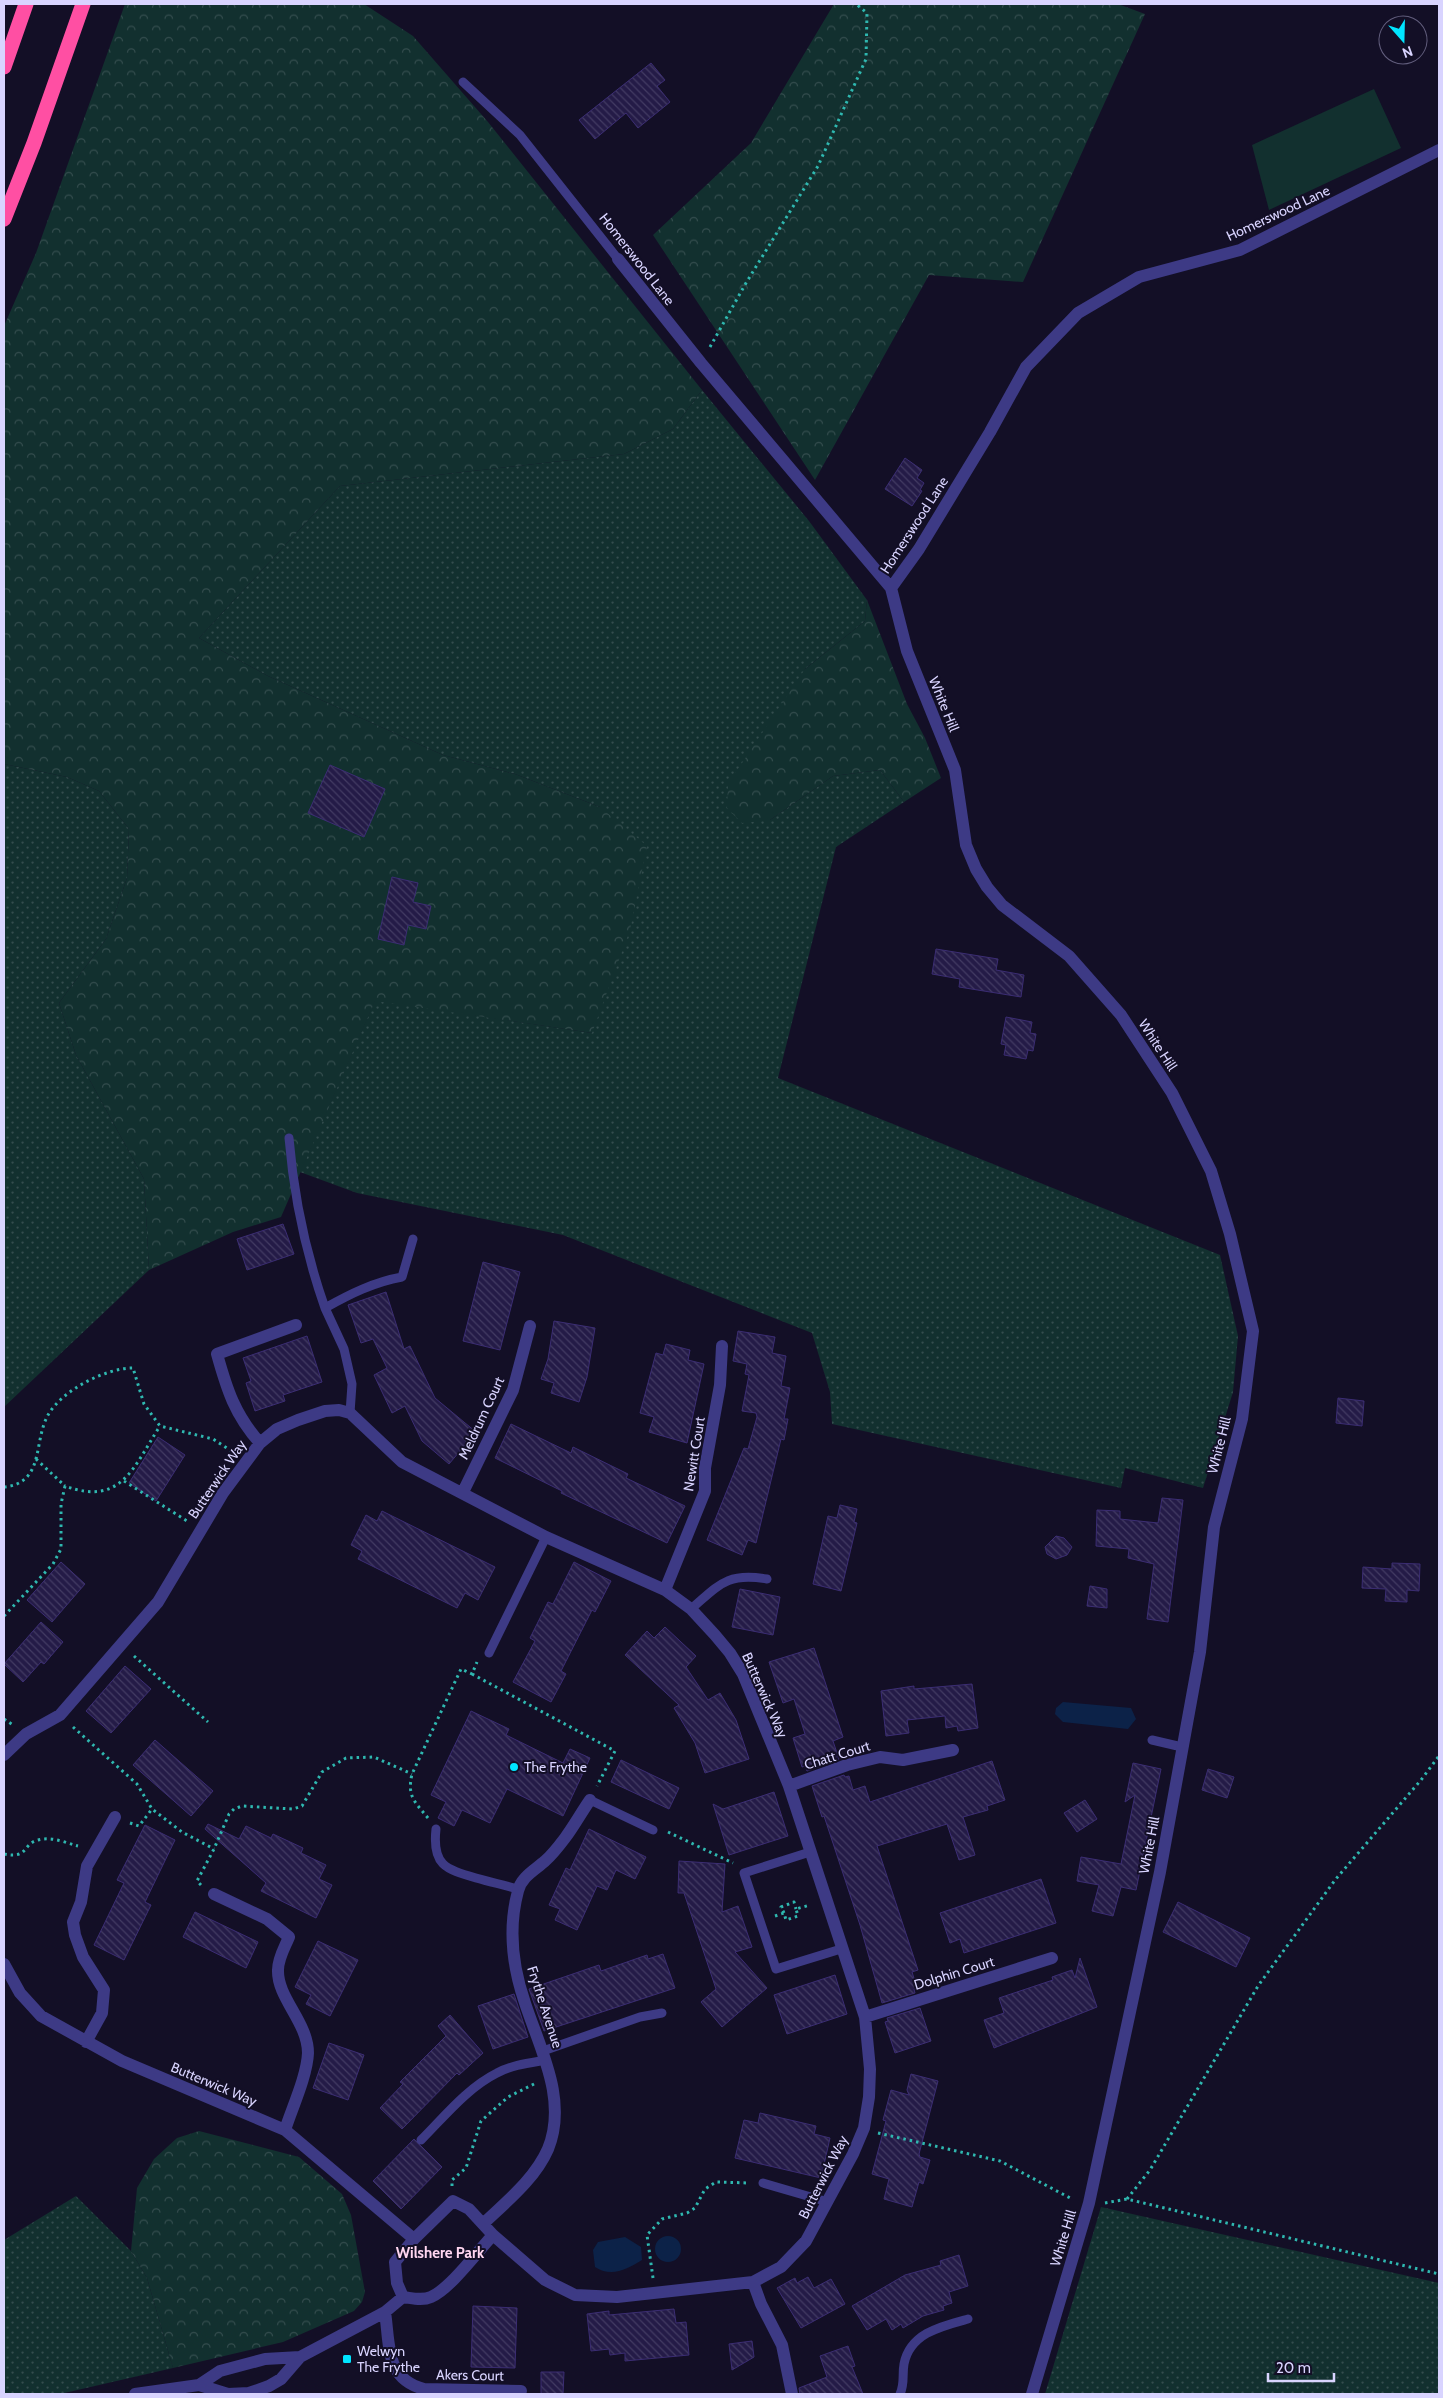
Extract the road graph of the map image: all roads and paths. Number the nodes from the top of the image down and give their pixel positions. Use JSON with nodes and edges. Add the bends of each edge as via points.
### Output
{"nodes":[{"id":1,"x":26,"y":4,"type":"edge"},
{"id":2,"x":84,"y":4,"type":"edge"},
{"id":3,"x":856,"y":4,"type":"edge"},
{"id":4,"x":4,"y":67,"type":"edge"},
{"id":5,"x":463,"y":82,"type":"dead end"},
{"id":6,"x":1439,"y":150,"type":"edge"},
{"id":7,"x":4,"y":219,"type":"edge"},
{"id":8,"x":618,"y":259,"type":"joint"},
{"id":9,"x":701,"y":363,"type":"junction"},
{"id":10,"x":891,"y":588,"type":"junction"},
{"id":11,"x":289,"y":1138,"type":"dead end"},
{"id":12,"x":413,"y":1239,"type":"dead end"},
{"id":13,"x":325,"y":1308,"type":"junction"},
{"id":14,"x":296,"y":1325,"type":"dead end"},
{"id":15,"x":530,"y":1326,"type":"dead end"},
{"id":16,"x":722,"y":1346,"type":"dead end"},
{"id":17,"x":350,"y":1413,"type":"junction"},
{"id":18,"x":160,"y":1426,"type":"junction"},
{"id":19,"x":260,"y":1443,"type":"junction"},
{"id":20,"x":36,"y":1459,"type":"junction"},
{"id":21,"x":246,"y":1461,"type":"junction"},
{"id":22,"x":124,"y":1481,"type":"junction"},
{"id":23,"x":65,"y":1486,"type":"junction"},
{"id":24,"x":4,"y":1487,"type":"edge"},
{"id":25,"x":463,"y":1492,"type":"junction"},
{"id":26,"x":201,"y":1530,"type":"junction"},
{"id":27,"x":546,"y":1537,"type":"junction"},
{"id":28,"x":767,"y":1579,"type":"dead end"},
{"id":29,"x":666,"y":1590,"type":"junction"},
{"id":30,"x":691,"y":1609,"type":"junction"},
{"id":31,"x":4,"y":1616,"type":"edge"},
{"id":32,"x":120,"y":1644,"type":"junction"},
{"id":33,"x":489,"y":1653,"type":"joint"},
{"id":34,"x":472,"y":1674,"type":"junction"},
{"id":35,"x":60,"y":1716,"type":"junction"},
{"id":36,"x":208,"y":1722,"type":"dead end"},
{"id":37,"x":1152,"y":1740,"type":"dead end"},
{"id":38,"x":1182,"y":1747,"type":"junction"},
{"id":39,"x":953,"y":1750,"type":"dead end"},
{"id":40,"x":4,"y":1755,"type":"edge"},
{"id":41,"x":1439,"y":1756,"type":"edge"},
{"id":42,"x":412,"y":1774,"type":"junction"},
{"id":43,"x":789,"y":1786,"type":"junction"},
{"id":44,"x":590,"y":1800,"type":"junction"},
{"id":45,"x":152,"y":1809,"type":"junction"},
{"id":46,"x":115,"y":1817,"type":"joint"},
{"id":47,"x":436,"y":1829,"type":"joint"},
{"id":48,"x":654,"y":1830,"type":"joint"},
{"id":49,"x":214,"y":1849,"type":"junction"},
{"id":50,"x":95,"y":1851,"type":"junction"},
{"id":51,"x":810,"y":1852,"type":"junction"},
{"id":52,"x":4,"y":1854,"type":"edge"},
{"id":53,"x":744,"y":1873,"type":"junction"},
{"id":54,"x":518,"y":1889,"type":"junction"},
{"id":55,"x":214,"y":1894,"type":"joint"},
{"id":56,"x":825,"y":1900,"type":"junction"},
{"id":57,"x":796,"y":1909,"type":"junction"},
{"id":58,"x":784,"y":1913,"type":"junction"},
{"id":59,"x":760,"y":1921,"type":"junction"},
{"id":60,"x":841,"y":1949,"type":"junction"},
{"id":61,"x":1052,"y":1958,"type":"dead end"},
{"id":62,"x":4,"y":1964,"type":"edge"},
{"id":63,"x":662,"y":2013,"type":"dead end"},
{"id":64,"x":865,"y":2017,"type":"junction"},
{"id":65,"x":86,"y":2042,"type":"junction"},
{"id":66,"x":545,"y":2056,"type":"junction"},
{"id":67,"x":550,"y":2077,"type":"junction"},
{"id":68,"x":864,"y":2128,"type":"junction"},
{"id":69,"x":285,"y":2130,"type":"junction"},
{"id":70,"x":421,"y":2140,"type":"dead end"},
{"id":71,"x":763,"y":2183,"type":"joint"},
{"id":72,"x":452,"y":2201,"type":"junction"},
{"id":73,"x":828,"y":2202,"type":"junction"},
{"id":74,"x":1089,"y":2203,"type":"junction"},
{"id":75,"x":484,"y":2223,"type":"junction"},
{"id":76,"x":493,"y":2235,"type":"junction"},
{"id":77,"x":414,"y":2239,"type":"junction"},
{"id":78,"x":1439,"y":2274,"type":"edge"},
{"id":79,"x":753,"y":2282,"type":"junction"},
{"id":80,"x":655,"y":2293,"type":"junction"},
{"id":81,"x":403,"y":2297,"type":"junction"},
{"id":82,"x":385,"y":2312,"type":"junction"},
{"id":83,"x":968,"y":2318,"type":"dead end"},
{"id":84,"x":300,"y":2357,"type":"junction"},
{"id":85,"x":198,"y":2385,"type":"junction"},
{"id":86,"x":521,"y":2391,"type":"dead end"},
{"id":87,"x":135,"y":2394,"type":"edge"},
{"id":88,"x":792,"y":2394,"type":"edge"},
{"id":89,"x":900,"y":2394,"type":"edge"},
{"id":90,"x":1032,"y":2394,"type":"edge"}],
"edges":[{"from":1,"to":4,"type":"highway"},
{"from":2,"to":7,"type":"highway"},
{"from":3,"to":9,"type":"path","via":[[867,13],[866,59],[818,166]]},
{"from":5,"to":8,"type":"lane","name":"Homerswood Lane","via":[[520,135]]},
{"from":6,"to":10,"type":"street","name":"Homerswood Lane","via":[[1240,250],[1139,277],[1078,313],[1026,367],[929,533]]},
{"from":8,"to":9,"type":"street","name":"Homerswood Lane"},
{"from":9,"to":10,"type":"street","name":"Homerswood Lane"},
{"from":10,"to":38,"type":"street","name":"White Hill","via":[[907,651],[954,770],[966,845],[976,869],[1002,905],[1069,956],[1122,1015],[1192,1130],[1211,1171],[1230,1234],[1253,1331],[1242,1419],[1214,1527],[1200,1652]]},
{"from":11,"to":13,"type":"lane","via":[[293,1188],[302,1233]]},
{"from":12,"to":13,"type":"lane","via":[[402,1277],[361,1289]]},
{"from":13,"to":17,"type":"lane","via":[[344,1349],[352,1384]]},
{"from":14,"to":19,"type":"street","via":[[217,1354],[234,1407]]},
{"from":15,"to":25,"type":"street","name":"Meldrum Court","via":[[513,1390]]},
{"from":16,"to":29,"type":"street","name":"Newitt Court","via":[[720,1385],[705,1491]]},
{"from":17,"to":19,"type":"street","name":"Butterwick Way","via":[[325,1411],[277,1429]]},
{"from":17,"to":25,"type":"street","name":"Butterwick Way","via":[[402,1462]]},
{"from":18,"to":20,"type":"path","via":[[144,1404],[133,1368],[122,1368],[88,1380],[56,1404],[42,1430]]},
{"from":18,"to":21,"type":"path","via":[[213,1439]]},
{"from":18,"to":22,"type":"path"},
{"from":19,"to":21,"type":"street","name":"Butterwick Way"},
{"from":20,"to":23,"type":"path"},
{"from":20,"to":24,"type":"path","via":[[32,1473],[22,1482]]},
{"from":21,"to":26,"type":"street","name":"Butterwick Way"},
{"from":22,"to":23,"type":"path","via":[[98,1492],[78,1491]]},
{"from":22,"to":26,"type":"path"},
{"from":23,"to":31,"type":"path","via":[[61,1504],[61,1549],[53,1564]]},
{"from":25,"to":27,"type":"street","name":"Butterwick Way"},
{"from":26,"to":32,"type":"street","name":"Butterwick Way","via":[[158,1602]]},
{"from":27,"to":29,"type":"street","name":"Butterwick Way"},
{"from":27,"to":33,"type":"lane"},
{"from":28,"to":30,"type":"lane","via":[[746,1575],[726,1581]]},
{"from":29,"to":30,"type":"street","name":"Butterwick Way"},
{"from":30,"to":43,"type":"street","name":"Butterwick Way","via":[[730,1653],[743,1674]]},
{"from":32,"to":35,"type":"street","name":"Butterwick Way"},
{"from":32,"to":36,"type":"path"},
{"from":33,"to":34,"type":"path","via":[[480,1656]]},
{"from":34,"to":42,"type":"path","via":[[461,1668]]},
{"from":34,"to":44,"type":"path","via":[[615,1751]]},
{"from":35,"to":40,"type":"street","name":"Butterwick Way","via":[[26,1734]]},
{"from":35,"to":45,"type":"path","via":[[137,1784]]},
{"from":37,"to":38,"type":"lane"},
{"from":38,"to":74,"type":"street","name":"White Hill","via":[[1160,1872]]},
{"from":39,"to":43,"type":"street","name":"Chatt Court","via":[[903,1760],[880,1757],[846,1765]]},
{"from":41,"to":78,"type":"path","via":[[1335,1880],[1258,1986],[1150,2170],[1128,2199]]},
{"from":42,"to":47,"type":"path","via":[[409,1787],[412,1799]]},
{"from":42,"to":49,"type":"path","via":[[374,1756],[346,1758],[322,1772],[302,1806],[293,1809],[242,1806],[234,1809]]},
{"from":43,"to":51,"type":"street","name":"Butterwick Way"},
{"from":44,"to":48,"type":"lane"},
{"from":44,"to":54,"type":"street","name":"Frythe Avenue","via":[[566,1838],[529,1873]]},
{"from":45,"to":46,"type":"path","via":[[139,1826]]},
{"from":45,"to":49,"type":"path","via":[[182,1832]]},
{"from":46,"to":50,"type":"street"},
{"from":47,"to":54,"type":"lane","via":[[435,1847],[445,1866],[457,1874]]},
{"from":48,"to":53,"type":"path","via":[[660,1829],[733,1863]]},
{"from":49,"to":55,"type":"path","via":[[197,1881]]},
{"from":50,"to":52,"type":"path","via":[[54,1839],[38,1840],[17,1855]]},
{"from":50,"to":65,"type":"street","via":[[87,1866],[81,1902],[73,1922],[83,1957],[104,1990],[102,2013]]},
{"from":51,"to":53,"type":"lane"},
{"from":51,"to":56,"type":"street","name":"Butterwick Way"},
{"from":53,"to":59,"type":"lane"},
{"from":54,"to":66,"type":"street","name":"Frythe Avenue","via":[[512,1922],[514,1952],[525,2004]]},
{"from":55,"to":69,"type":"street","via":[[267,1919],[289,1937],[278,1970],[280,1982],[304,2029],[308,2054]]},
{"from":56,"to":57,"type":"path"},
{"from":56,"to":60,"type":"street","name":"Butterwick Way"},
{"from":57,"to":58,"type":"path","via":[[794,1902],[782,1907]]},
{"from":57,"to":58,"type":"path","via":[[798,1916],[786,1920]]},
{"from":58,"to":59,"type":"path"},
{"from":59,"to":60,"type":"lane","via":[[776,1969]]},
{"from":60,"to":64,"type":"street","name":"Butterwick Way"},
{"from":61,"to":64,"type":"street","name":"Dolphin Court"},
{"from":62,"to":65,"type":"street","name":"Butterwick Way","via":[[20,1993],[41,2016]]},
{"from":63,"to":66,"type":"lane","via":[[640,2017]]},
{"from":64,"to":68,"type":"street","name":"Butterwick Way","via":[[870,2069]]},
{"from":65,"to":69,"type":"street","name":"Butterwick Way","via":[[122,2061]]},
{"from":66,"to":67,"type":"street","name":"Frythe Avenue"},
{"from":66,"to":70,"type":"lane","via":[[497,2073],[477,2085]]},
{"from":67,"to":72,"type":"path","via":[[508,2097],[481,2120],[466,2168],[452,2180]]},
{"from":67,"to":75,"type":"street","name":"Frythe Avenue","via":[[554,2104],[548,2149],[535,2171]]},
{"from":68,"to":73,"type":"street","name":"Butterwick Way"},
{"from":68,"to":74,"type":"path","via":[[1000,2161],[1070,2198]]},
{"from":69,"to":77,"type":"street","name":"Butterwick Way"},
{"from":71,"to":73,"type":"lane"},
{"from":71,"to":80,"type":"path","via":[[716,2182],[705,2189],[694,2208],[687,2213],[662,2219],[647,2235]]},
{"from":72,"to":75,"type":"street","name":"Butterwick Way","via":[[469,2209]]},
{"from":72,"to":77,"type":"street"},
{"from":73,"to":79,"type":"street","name":"Butterwick Way","via":[[806,2241],[793,2256],[781,2267]]},
{"from":74,"to":90,"type":"street","name":"White Hill"},
{"from":75,"to":76,"type":"street","name":"Butterwick Way"},
{"from":76,"to":80,"type":"street","name":"Butterwick Way","via":[[545,2280],[575,2295],[593,2298]]},
{"from":76,"to":81,"type":"street","via":[[443,2290],[430,2297]]},
{"from":77,"to":81,"type":"street","via":[[395,2262],[396,2283]]},
{"from":79,"to":80,"type":"street","name":"Butterwick Way"},
{"from":79,"to":88,"type":"street","via":[[782,2345]]},
{"from":81,"to":82,"type":"street"},
{"from":82,"to":84,"type":"street"},
{"from":82,"to":86,"type":"street","name":"Akers Court","via":[[393,2366],[410,2386]]},
{"from":83,"to":89,"type":"lane","via":[[937,2328],[915,2342],[907,2352]]},
{"from":84,"to":85,"type":"street","via":[[266,2360],[220,2371]]},
{"from":84,"to":85,"type":"street","via":[[281,2379],[249,2393],[228,2394]]},
{"from":85,"to":87,"type":"street"}]}
